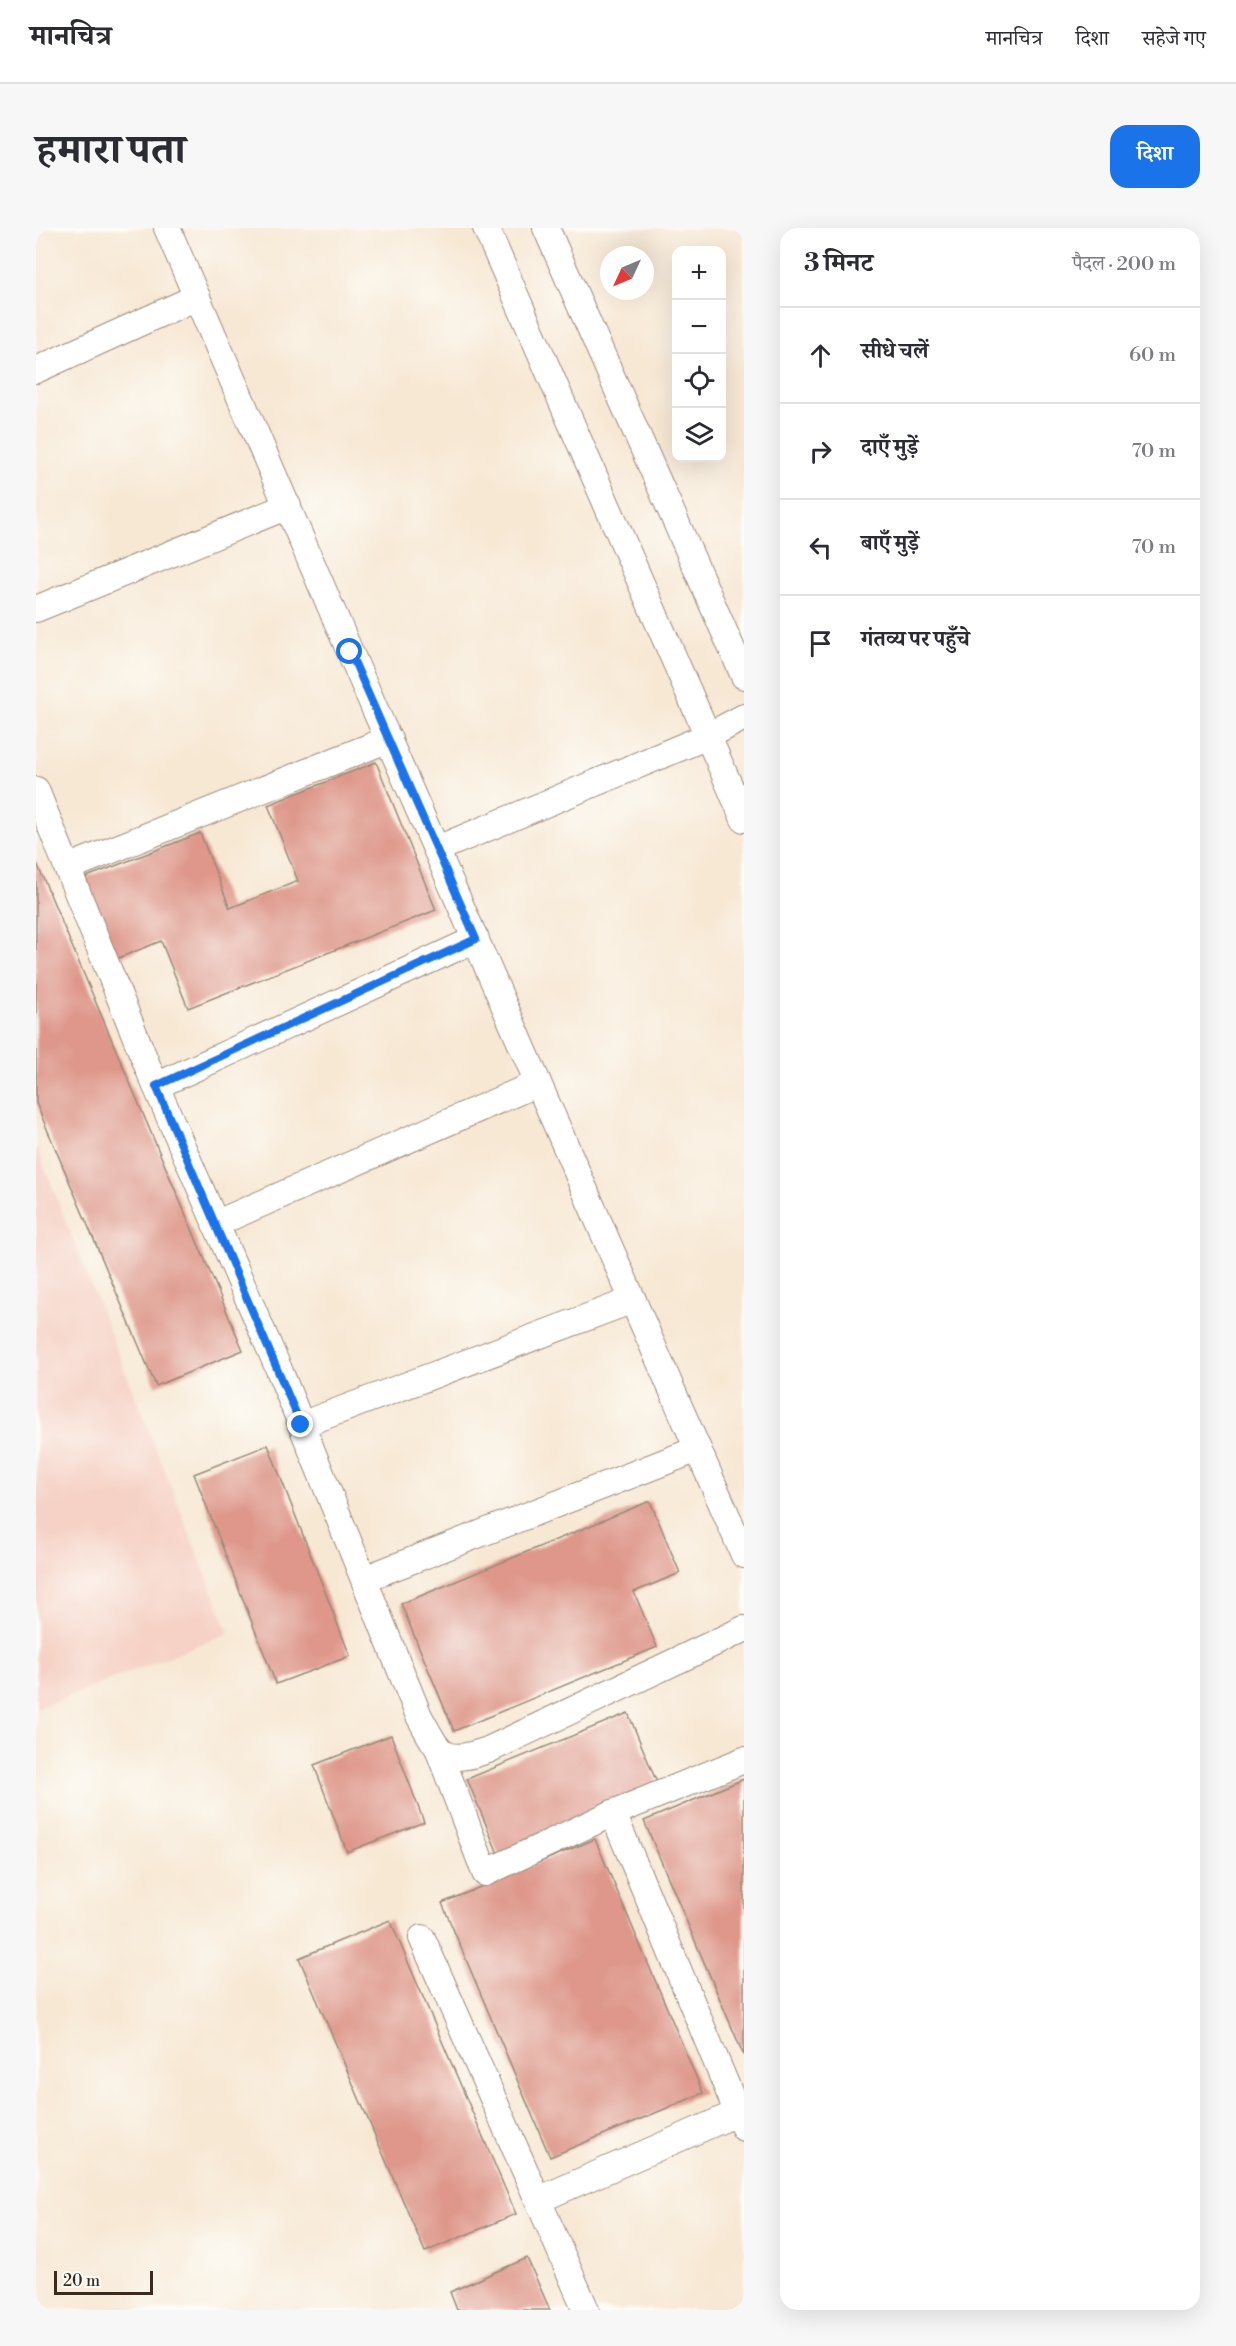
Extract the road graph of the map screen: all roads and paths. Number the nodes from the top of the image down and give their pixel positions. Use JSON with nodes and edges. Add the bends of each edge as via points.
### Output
{"nodes":[{"id":1,"x":167,"y":228,"type":"edge"},
{"id":2,"x":486,"y":228,"type":"edge"},
{"id":3,"x":546,"y":228,"type":"edge"},
{"id":4,"x":197,"y":297,"type":"junction"},
{"id":5,"x":36,"y":370,"type":"edge"},
{"id":6,"x":288,"y":506,"type":"junction"},
{"id":7,"x":36,"y":609,"type":"edge"},
{"id":8,"x":744,"y":676,"type":"edge"},
{"id":9,"x":744,"y":717,"type":"edge"},
{"id":10,"x":708,"y":736,"type":"junction"},
{"id":11,"x":389,"y":739,"type":"junction"},
{"id":12,"x":36,"y":790,"type":"edge"},
{"id":13,"x":744,"y":819,"type":"edge"},
{"id":14,"x":436,"y":849,"type":"junction"},
{"id":15,"x":67,"y":868,"type":"junction"},
{"id":16,"x":476,"y":939,"type":"junction"},
{"id":17,"x":538,"y":1083,"type":"junction"},
{"id":18,"x":156,"y":1086,"type":"junction"},
{"id":19,"x":215,"y":1224,"type":"junction"},
{"id":20,"x":633,"y":1300,"type":"junction"},
{"id":21,"x":301,"y":1425,"type":"junction"},
{"id":22,"x":698,"y":1449,"type":"junction"},
{"id":23,"x":744,"y":1555,"type":"edge"},
{"id":24,"x":364,"y":1580,"type":"junction"},
{"id":25,"x":744,"y":1629,"type":"edge"},
{"id":26,"x":439,"y":1751,"type":"junction"},
{"id":27,"x":744,"y":1760,"type":"edge"},
{"id":28,"x":613,"y":1813,"type":"junction"},
{"id":29,"x":422,"y":1938,"type":"dead end"},
{"id":30,"x":742,"y":2117,"type":"edge"},
{"id":31,"x":538,"y":2200,"type":"junction"},
{"id":32,"x":586,"y":2310,"type":"edge"}],
"edges":[{"from":1,"to":4,"type":"street"},
{"from":2,"to":10,"type":"street"},
{"from":3,"to":8,"type":"street"},
{"from":4,"to":5,"type":"street"},
{"from":4,"to":6,"type":"street"},
{"from":6,"to":7,"type":"street"},
{"from":6,"to":11,"type":"street"},
{"from":9,"to":10,"type":"street"},
{"from":10,"to":13,"type":"street"},
{"from":10,"to":14,"type":"street"},
{"from":11,"to":14,"type":"street"},
{"from":11,"to":15,"type":"street"},
{"from":12,"to":15,"type":"street"},
{"from":14,"to":16,"type":"street"},
{"from":15,"to":18,"type":"street"},
{"from":16,"to":17,"type":"street"},
{"from":16,"to":18,"type":"street"},
{"from":17,"to":19,"type":"street"},
{"from":17,"to":20,"type":"street"},
{"from":18,"to":19,"type":"street"},
{"from":19,"to":21,"type":"street"},
{"from":20,"to":21,"type":"street"},
{"from":20,"to":22,"type":"street"},
{"from":21,"to":24,"type":"street"},
{"from":22,"to":23,"type":"street"},
{"from":22,"to":24,"type":"street"},
{"from":24,"to":26,"type":"street","via":[[419,1716]]},
{"from":25,"to":26,"type":"street","via":[[488,1750],[460,1758]]},
{"from":26,"to":28,"type":"street","via":[[485,1873]]},
{"from":27,"to":28,"type":"street"},
{"from":28,"to":30,"type":"street"},
{"from":29,"to":31,"type":"street"},
{"from":30,"to":31,"type":"street"},
{"from":31,"to":32,"type":"street"}]}
